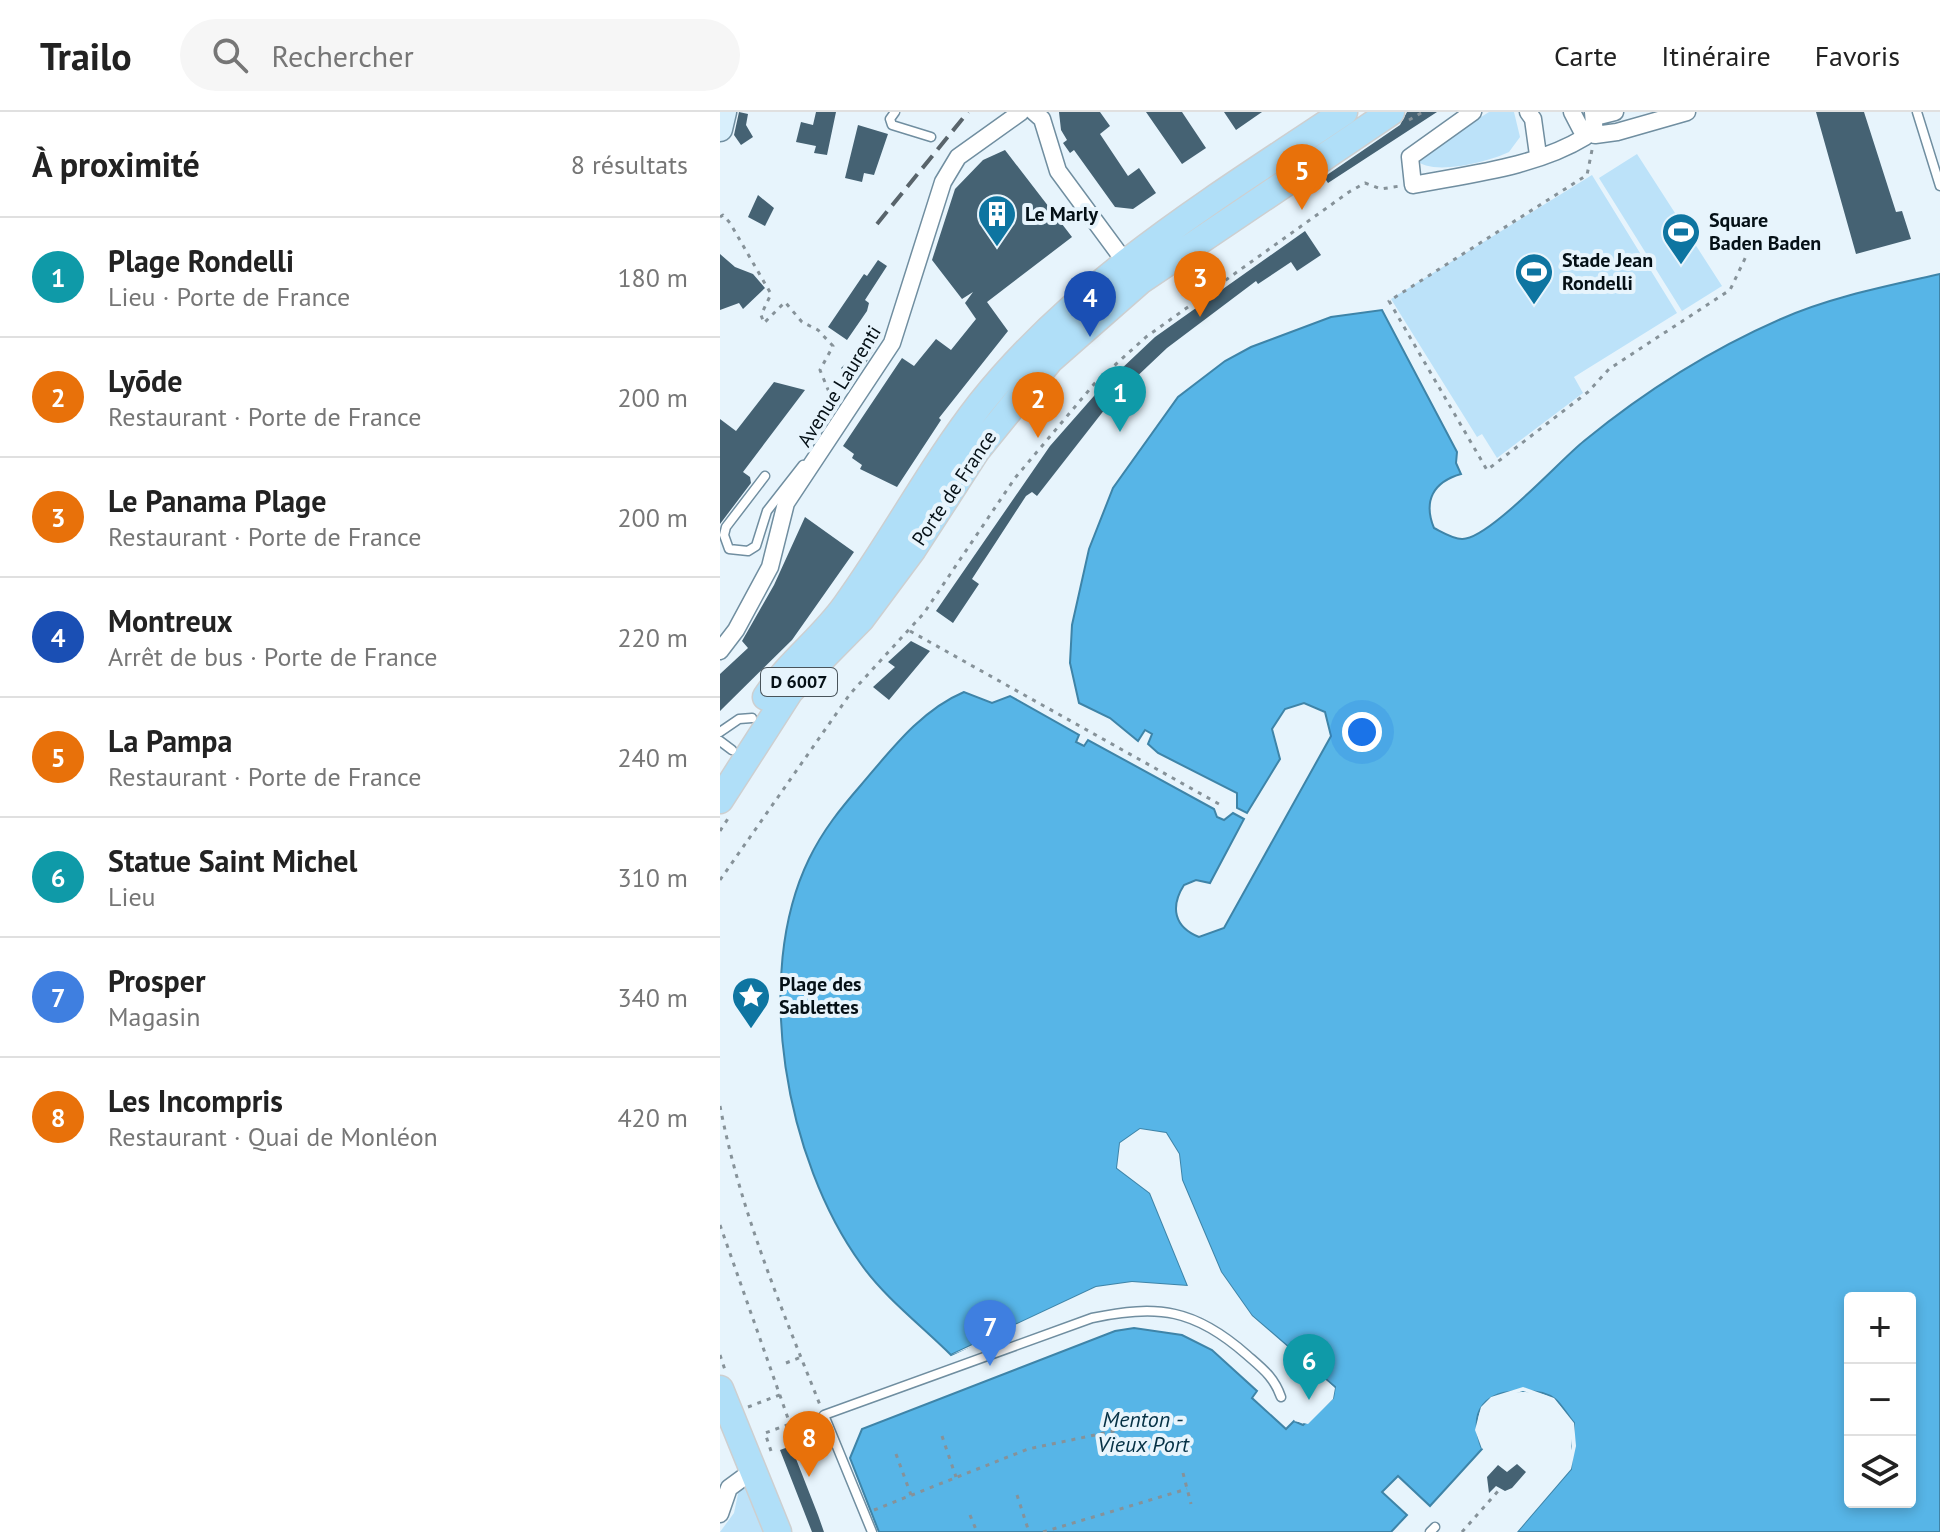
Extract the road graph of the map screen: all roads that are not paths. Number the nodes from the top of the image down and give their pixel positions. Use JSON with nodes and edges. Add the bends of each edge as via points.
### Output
{"nodes":[{"id":1,"x":724,"y":112,"type":"edge"},
{"id":2,"x":895,"y":112,"type":"edge"},
{"id":3,"x":1021,"y":112,"type":"edge"},
{"id":4,"x":1034,"y":112,"type":"edge"},
{"id":5,"x":1344,"y":112,"type":"edge"},
{"id":6,"x":1473,"y":112,"type":"edge"},
{"id":7,"x":1528,"y":112,"type":"edge"},
{"id":8,"x":1572,"y":112,"type":"edge"},
{"id":9,"x":1615,"y":112,"type":"edge"},
{"id":10,"x":1687,"y":112,"type":"edge"},
{"id":11,"x":1917,"y":112,"type":"edge"},
{"id":12,"x":1594,"y":115,"type":"edge"},
{"id":13,"x":1670,"y":115,"type":"edge"},
{"id":14,"x":1398,"y":117,"type":"edge"},
{"id":15,"x":720,"y":129,"type":"edge"},
{"id":16,"x":1590,"y":136,"type":"junction"},
{"id":17,"x":931,"y":137,"type":"dead end"},
{"id":18,"x":1538,"y":155,"type":"junction"},
{"id":19,"x":1940,"y":186,"type":"edge"},
{"id":20,"x":1132,"y":271,"type":"junction"},
{"id":21,"x":821,"y":451,"type":"junction"},
{"id":22,"x":765,"y":476,"type":"dead end"},
{"id":23,"x":720,"y":651,"type":"edge"},
{"id":24,"x":723,"y":748,"type":"edge"},
{"id":25,"x":727,"y":805,"type":"edge"},
{"id":26,"x":720,"y":1389,"type":"edge"},
{"id":27,"x":1281,"y":1397,"type":"dead end"},
{"id":28,"x":744,"y":1477,"type":"dead end"},
{"id":29,"x":720,"y":1514,"type":"edge"},
{"id":30,"x":778,"y":1532,"type":"edge"},
{"id":31,"x":872,"y":1532,"type":"edge"}],
"edges":[{"from":1,"to":15,"type":"street"},
{"from":2,"to":17,"type":"lane","via":[[892,125]]},
{"from":3,"to":21,"type":"street","name":"Avenue Laurenti","via":[[954,155],[892,343]]},
{"from":4,"to":20,"type":"street","via":[[1042,119],[1058,171]]},
{"from":5,"to":20,"type":"main road","name":"Porte de France","number":"D 6007"},
{"from":6,"to":18,"type":"street","via":[[1410,157],[1413,185],[1522,164]]},
{"from":7,"to":18,"type":"street"},
{"from":8,"to":16,"type":"street"},
{"from":9,"to":12,"type":"street"},
{"from":10,"to":13,"type":"street"},
{"from":11,"to":19,"type":"lane"},
{"from":12,"to":16,"type":"street"},
{"from":13,"to":16,"type":"street"},
{"from":14,"to":20,"type":"main road","name":"Porte de France","number":"D 6007"},
{"from":16,"to":18,"type":"street","via":[[1560,152]]},
{"from":20,"to":24,"type":"main road","name":"Porte de France","number":"D 6007","via":[[1056,321],[981,404],[844,608],[792,661],[752,718]]},
{"from":20,"to":25,"type":"main road","name":"Porte de France","number":"D 6007","via":[[986,439],[861,619],[790,691]]},
{"from":21,"to":22,"type":"lane","via":[[806,461],[774,501],[756,546],[748,551],[729,549],[726,527]]},
{"from":21,"to":23,"type":"street","name":"Avenue Laurenti","via":[[786,503],[770,567]]},
{"from":26,"to":30,"type":"main road","via":[[758,1450]]},
{"from":27,"to":31,"type":"lane","via":[[1275,1379],[1222,1333],[1197,1319],[1131,1310],[1092,1318],[824,1415]]},
{"from":28,"to":29,"type":"street","via":[[729,1488]]}]}
